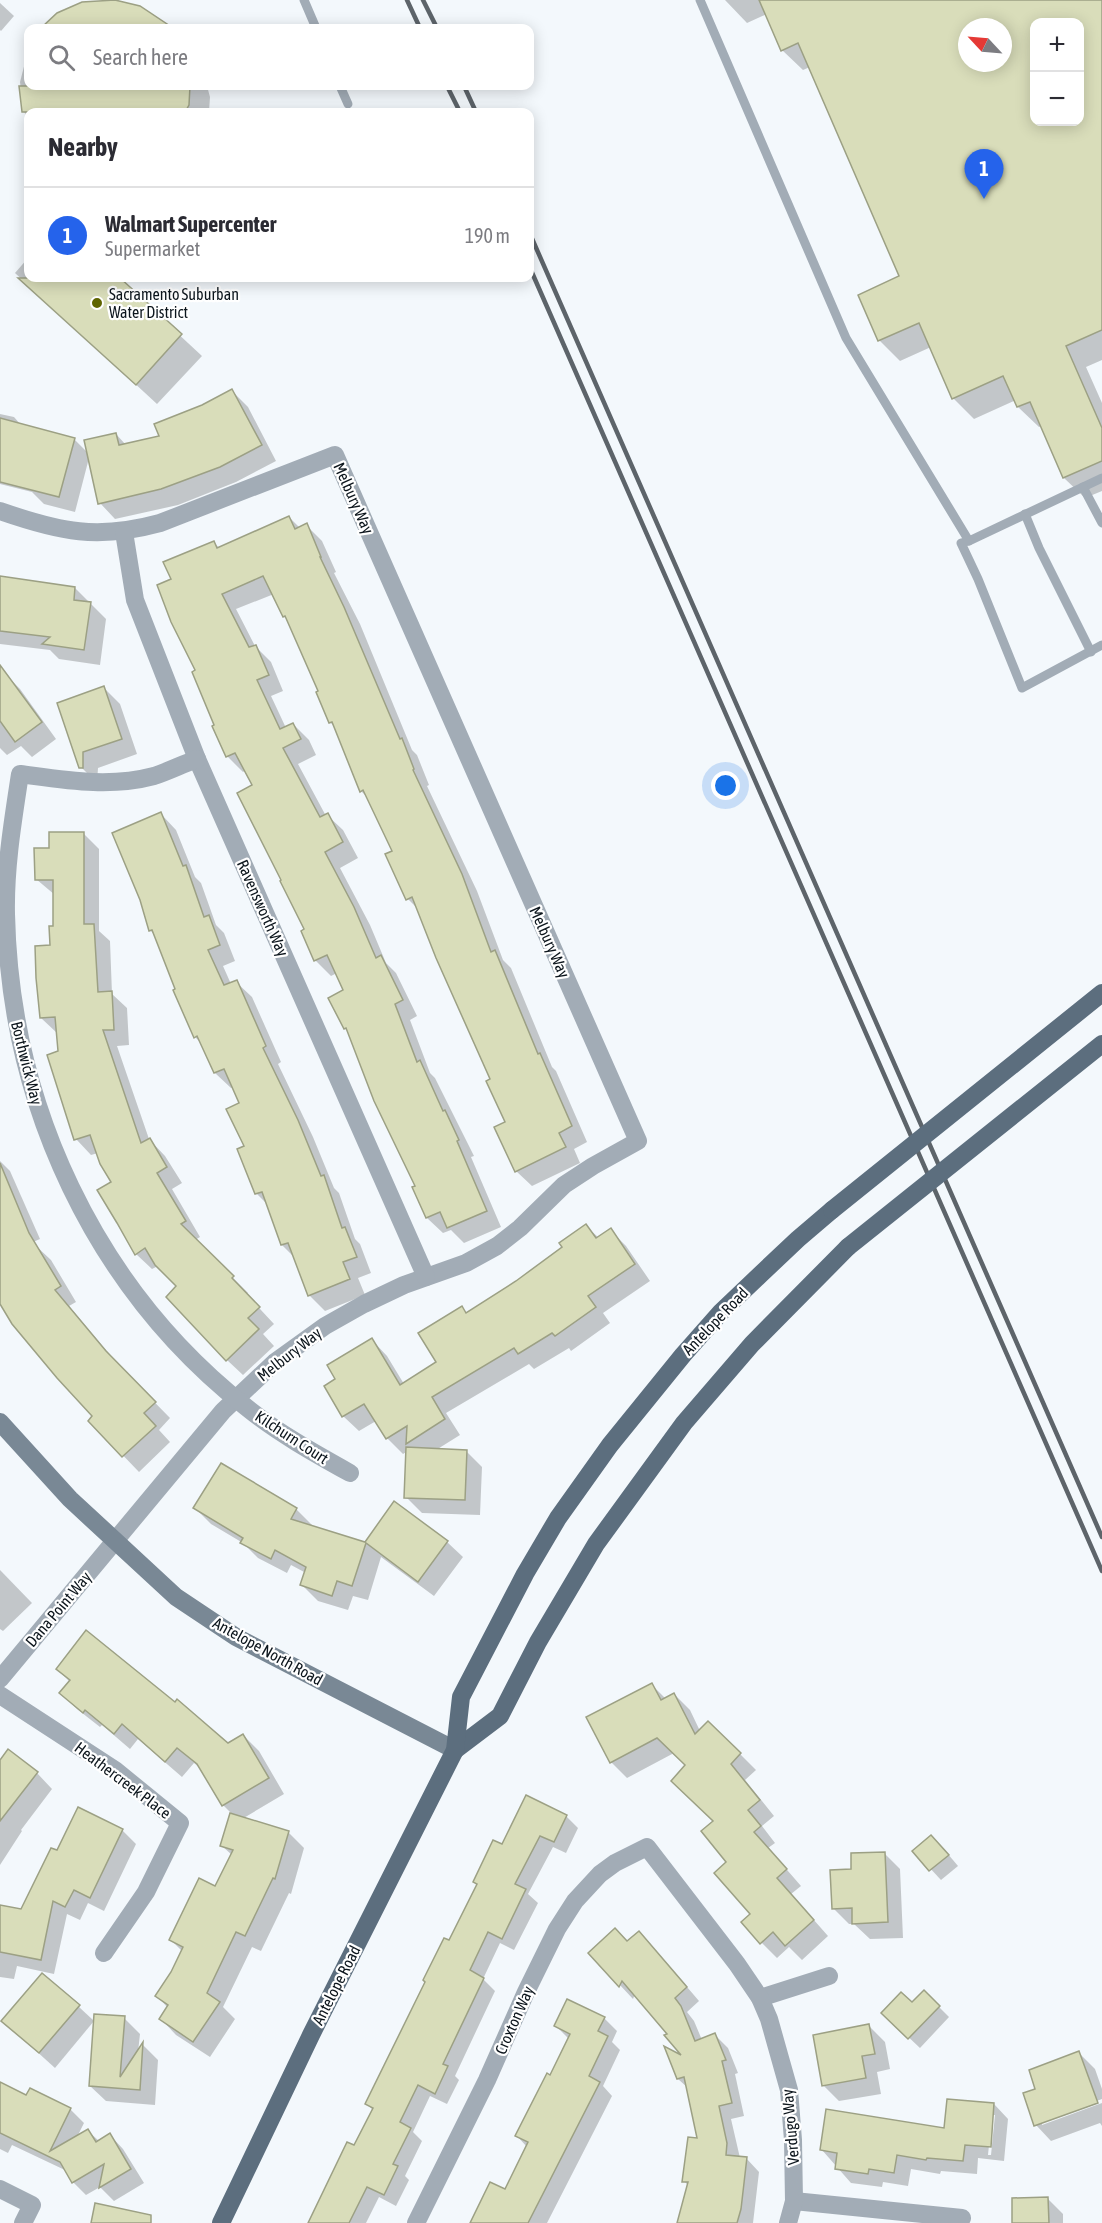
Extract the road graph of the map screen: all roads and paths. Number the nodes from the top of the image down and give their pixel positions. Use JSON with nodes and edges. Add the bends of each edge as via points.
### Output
{"nodes":[{"id":1,"x":304,"y":0,"type":"edge"},
{"id":2,"x":700,"y":0,"type":"edge"},
{"id":3,"x":314,"y":24,"type":"edge"},
{"id":4,"x":342,"y":90,"type":"edge"},
{"id":5,"x":348,"y":104,"type":"dead end"},
{"id":6,"x":1102,"y":478,"type":"edge"},
{"id":7,"x":1083,"y":487,"type":"junction"},
{"id":8,"x":0,"y":511,"type":"edge"},
{"id":9,"x":1025,"y":514,"type":"junction"},
{"id":10,"x":1102,"y":523,"type":"edge"},
{"id":11,"x":124,"y":532,"type":"junction"},
{"id":12,"x":969,"y":541,"type":"junction"},
{"id":13,"x":1102,"y":645,"type":"edge"},
{"id":14,"x":1091,"y":651,"type":"junction"},
{"id":15,"x":197,"y":759,"type":"junction"},
{"id":16,"x":1102,"y":993,"type":"edge"},
{"id":17,"x":1102,"y":1044,"type":"edge"},
{"id":18,"x":426,"y":1277,"type":"junction"},
{"id":19,"x":236,"y":1398,"type":"junction"},
{"id":20,"x":0,"y":1422,"type":"edge"},
{"id":21,"x":350,"y":1473,"type":"dead end"},
{"id":22,"x":116,"y":1540,"type":"junction"},
{"id":23,"x":0,"y":1679,"type":"edge"},
{"id":24,"x":0,"y":1695,"type":"edge"},
{"id":25,"x":455,"y":1750,"type":"junction"},
{"id":26,"x":647,"y":1847,"type":"joint"},
{"id":27,"x":104,"y":1953,"type":"dead end"},
{"id":28,"x":829,"y":1976,"type":"dead end"},
{"id":29,"x":760,"y":1998,"type":"junction"},
{"id":30,"x":0,"y":2189,"type":"edge"},
{"id":31,"x":794,"y":2201,"type":"junction"},
{"id":32,"x":962,"y":2218,"type":"dead end"},
{"id":33,"x":23,"y":2223,"type":"edge"},
{"id":34,"x":221,"y":2223,"type":"edge"},
{"id":35,"x":416,"y":2223,"type":"edge"},
{"id":36,"x":788,"y":2223,"type":"edge"}],
"edges":[{"from":1,"to":3,"type":"lane"},
{"from":2,"to":12,"type":"lane","via":[[846,338]]},
{"from":4,"to":5,"type":"lane"},
{"from":6,"to":7,"type":"lane"},
{"from":7,"to":9,"type":"lane"},
{"from":7,"to":10,"type":"lane"},
{"from":8,"to":11,"type":"street","name":"Melbury Way","via":[[62,530]]},
{"from":9,"to":12,"type":"lane"},
{"from":9,"to":14,"type":"lane"},
{"from":11,"to":15,"type":"street","name":"Ravensworth Way","via":[[135,600]]},
{"from":11,"to":18,"type":"street","name":"Melbury Way","via":[[160,523],[335,454],[638,1141],[564,1185],[497,1246],[466,1263]]},
{"from":12,"to":14,"type":"lane","via":[[961,543],[1022,688]]},
{"from":13,"to":14,"type":"lane"},
{"from":15,"to":18,"type":"street","name":"Ravensworth Way"},
{"from":15,"to":19,"type":"street","name":"Borthwick Way","via":[[154,775],[120,782],[84,783],[20,774],[6,912],[9,967],[30,1085],[75,1198],[126,1282],[167,1333]]},
{"from":16,"to":25,"type":"main road","name":"Antelope Road","bridge":true,"via":[[798,1239],[683,1354],[564,1509],[525,1574],[461,1697]]},
{"from":17,"to":25,"type":"main road","name":"Antelope Road","bridge":true,"via":[[848,1247],[752,1344],[684,1423],[596,1544],[500,1716]]},
{"from":18,"to":19,"type":"street","name":"Melbury Way","via":[[325,1326],[275,1362]]},
{"from":19,"to":21,"type":"street","name":"Kilchurn Court","via":[[301,1446]]},
{"from":19,"to":22,"type":"street","name":"Melbury Way"},
{"from":20,"to":22,"type":"main road","name":"Antelope North Road","via":[[70,1499]]},
{"from":22,"to":23,"type":"street","name":"Dana Point Way"},
{"from":22,"to":25,"type":"main road","name":"Antelope North Road","via":[[176,1598],[236,1637]]},
{"from":24,"to":27,"type":"street","name":"Heathercreek Place","via":[[115,1770],[180,1823],[146,1892]]},
{"from":25,"to":34,"type":"main road","name":"Antelope Road"},
{"from":26,"to":29,"type":"street","name":"Verdugo Way"},
{"from":26,"to":35,"type":"street","name":"Croxton Way","via":[[600,1874],[575,1900],[557,1929]]},
{"from":28,"to":29,"type":"street"},
{"from":29,"to":31,"type":"street","name":"Verdugo Way","via":[[789,2090]]},
{"from":30,"to":33,"type":"street","via":[[32,2205]]},
{"from":31,"to":32,"type":"street"},
{"from":31,"to":36,"type":"street","name":"Verdugo Way"}]}
